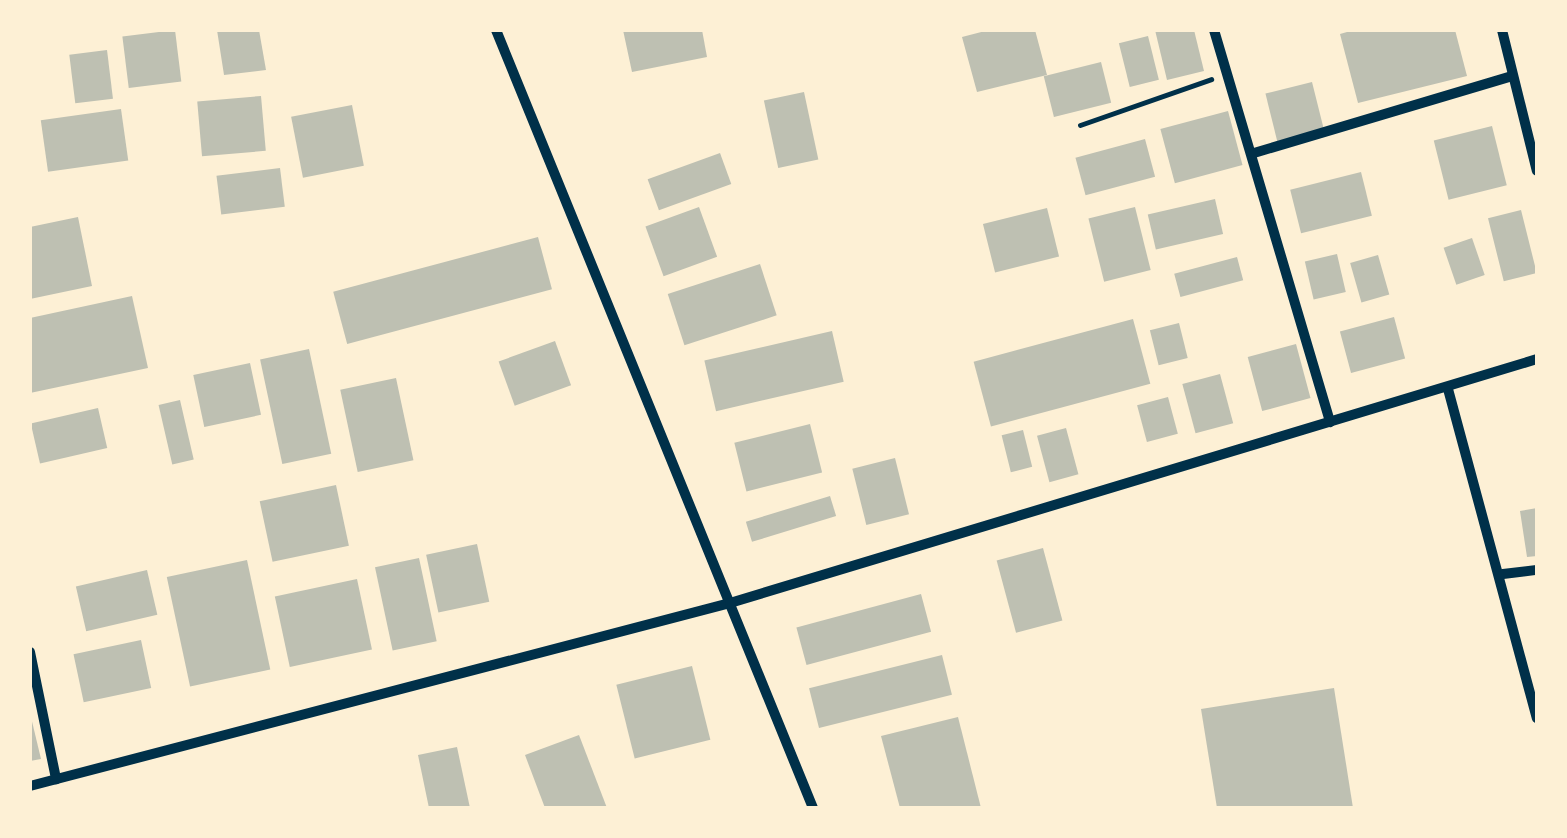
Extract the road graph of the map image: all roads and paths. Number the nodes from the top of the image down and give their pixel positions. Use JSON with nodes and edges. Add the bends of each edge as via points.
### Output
{"nodes":[{"id":1,"x":496,"y":30,"type":"edge"},
{"id":2,"x":1214,"y":30,"type":"edge"},
{"id":3,"x":1502,"y":30,"type":"edge"},
{"id":4,"x":1228,"y":73,"type":"junction"},
{"id":5,"x":1512,"y":76,"type":"junction"},
{"id":6,"x":1080,"y":125,"type":"dead end"},
{"id":7,"x":1254,"y":153,"type":"junction"},
{"id":8,"x":1537,"y":171,"type":"edge"},
{"id":9,"x":1537,"y":359,"type":"edge"},
{"id":10,"x":1448,"y":389,"type":"junction"},
{"id":11,"x":1330,"y":422,"type":"junction"},
{"id":12,"x":1537,"y":570,"type":"edge"},
{"id":13,"x":1503,"y":574,"type":"junction"},
{"id":14,"x":730,"y":603,"type":"junction"},
{"id":15,"x":30,"y":652,"type":"edge"},
{"id":16,"x":1537,"y":718,"type":"edge"},
{"id":17,"x":56,"y":779,"type":"junction"},
{"id":18,"x":30,"y":786,"type":"edge"},
{"id":19,"x":813,"y":808,"type":"edge"}],
"edges":[{"from":1,"to":14,"type":"street"},
{"from":2,"to":4,"type":"street"},
{"from":3,"to":5,"type":"street"},
{"from":4,"to":6,"type":"path"},
{"from":4,"to":7,"type":"street"},
{"from":5,"to":7,"type":"street"},
{"from":5,"to":8,"type":"street"},
{"from":7,"to":11,"type":"street"},
{"from":9,"to":10,"type":"street"},
{"from":10,"to":11,"type":"street"},
{"from":10,"to":13,"type":"street"},
{"from":11,"to":14,"type":"street"},
{"from":12,"to":13,"type":"street"},
{"from":13,"to":16,"type":"street"},
{"from":14,"to":17,"type":"street"},
{"from":14,"to":19,"type":"street"},
{"from":15,"to":17,"type":"street"},
{"from":17,"to":18,"type":"street"}]}
